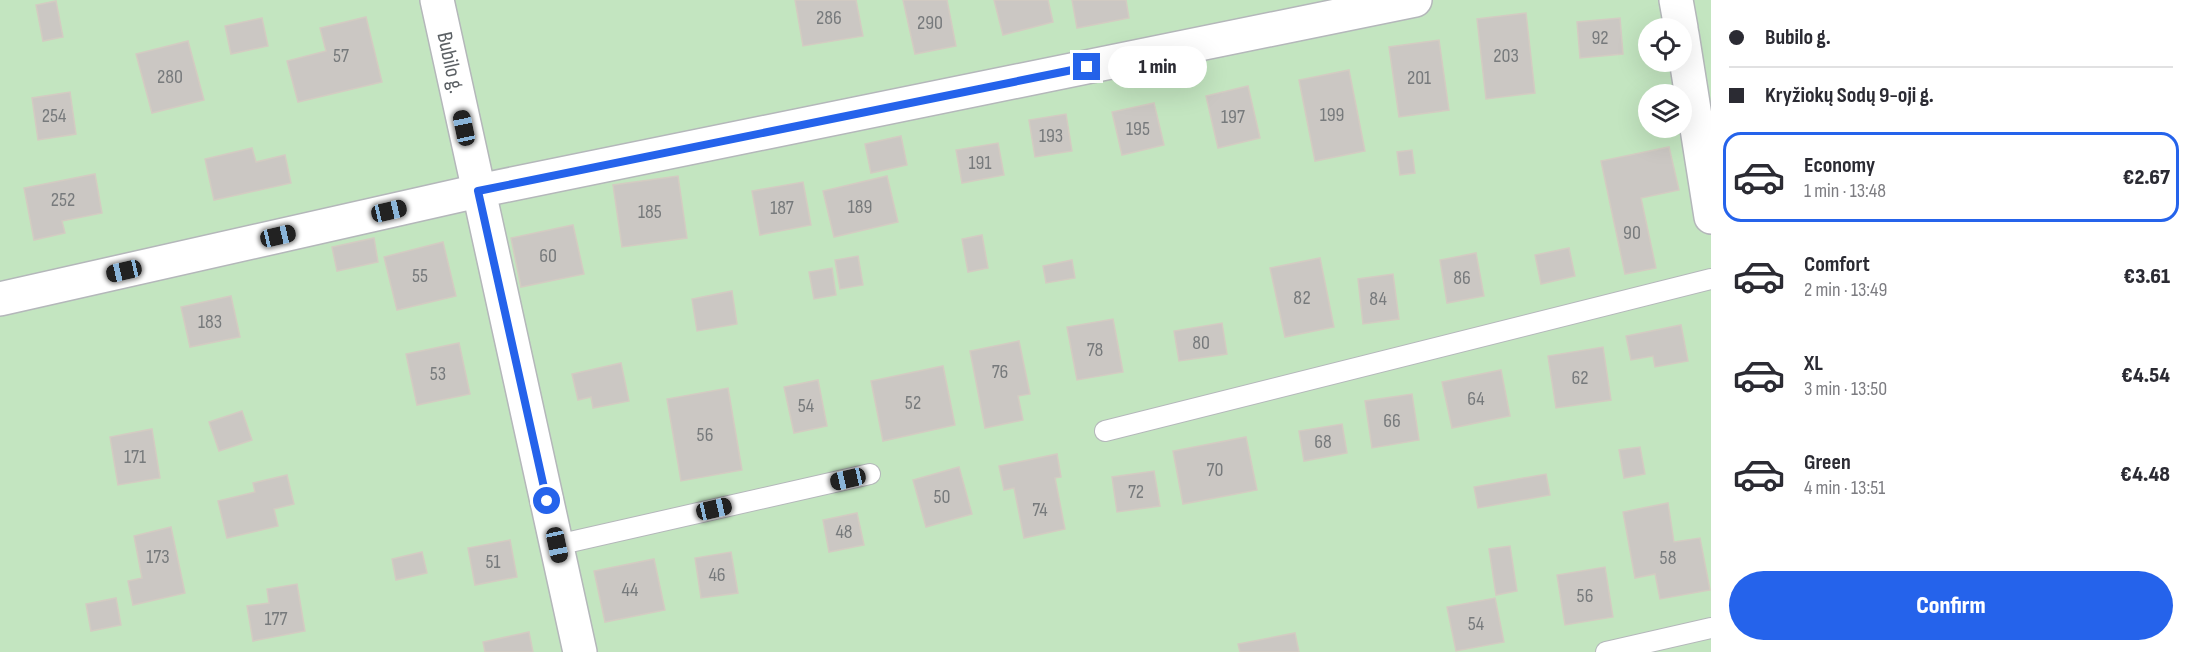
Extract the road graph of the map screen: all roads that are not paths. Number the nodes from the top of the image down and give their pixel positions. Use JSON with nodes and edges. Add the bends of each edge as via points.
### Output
{"nodes":[{"id":1,"x":437,"y":0,"type":"edge"},
{"id":2,"x":1415,"y":0,"type":"edge"},
{"id":3,"x":1676,"y":0,"type":"edge"},
{"id":4,"x":1679,"y":18,"type":"edge"},
{"id":5,"x":1688,"y":72,"type":"edge"},
{"id":6,"x":478,"y":191,"type":"junction"},
{"id":7,"x":1711,"y":217,"type":"edge"},
{"id":8,"x":1711,"y":279,"type":"edge"},
{"id":9,"x":0,"y":299,"type":"edge"},
{"id":10,"x":1105,"y":431,"type":"dead end"},
{"id":11,"x":870,"y":474,"type":"dead end"},
{"id":12,"x":557,"y":545,"type":"junction"},
{"id":13,"x":1711,"y":628,"type":"edge"},
{"id":14,"x":580,"y":652,"type":"edge"},
{"id":15,"x":1606,"y":652,"type":"edge"}],
"edges":[{"from":1,"to":6,"type":"street","name":"Bubilo g."},
{"from":2,"to":6,"type":"street"},
{"from":3,"to":4,"type":"street"},
{"from":5,"to":7,"type":"street"},
{"from":6,"to":9,"type":"street"},
{"from":6,"to":12,"type":"street","name":"Bubilo g."},
{"from":8,"to":10,"type":"lane"},
{"from":11,"to":12,"type":"lane"},
{"from":12,"to":14,"type":"street","name":"Bubilo g."},
{"from":13,"to":15,"type":"lane"}]}
